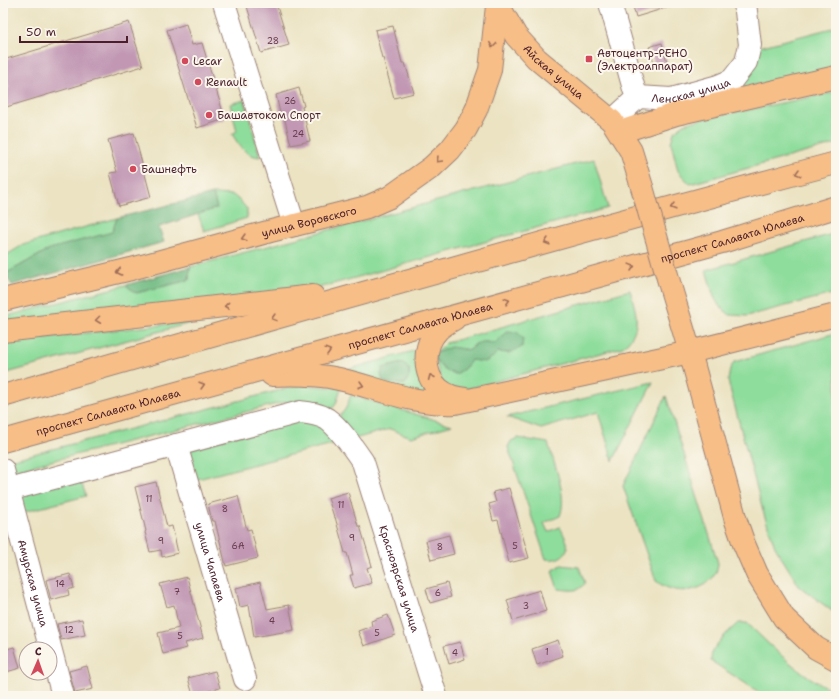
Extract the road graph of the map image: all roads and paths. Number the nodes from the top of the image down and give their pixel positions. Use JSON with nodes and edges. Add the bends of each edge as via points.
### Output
{"nodes":[{"id":1,"x":224,"y":3,"type":"edge"},
{"id":2,"x":610,"y":3,"type":"edge"},
{"id":3,"x":745,"y":3,"type":"edge"},
{"id":4,"x":497,"y":5,"type":"edge"},
{"id":5,"x":836,"y":77,"type":"edge"},
{"id":6,"x":638,"y":98,"type":"junction"},
{"id":7,"x":616,"y":126,"type":"junction"},
{"id":8,"x":836,"y":164,"type":"edge"},
{"id":9,"x":836,"y":208,"type":"edge"},
{"id":10,"x":294,"y":225,"type":"junction"},
{"id":11,"x":405,"y":282,"type":"junction"},
{"id":12,"x":3,"y":298,"type":"edge"},
{"id":13,"x":461,"y":314,"type":"junction"},
{"id":14,"x":836,"y":315,"type":"edge"},
{"id":15,"x":3,"y":331,"type":"edge"},
{"id":16,"x":690,"y":352,"type":"junction"},
{"id":17,"x":225,"y":379,"type":"junction"},
{"id":18,"x":3,"y":396,"type":"edge"},
{"id":19,"x":474,"y":400,"type":"junction"},
{"id":20,"x":3,"y":441,"type":"edge"},
{"id":21,"x":176,"y":446,"type":"junction"},
{"id":22,"x":6,"y":480,"type":"edge"},
{"id":23,"x":836,"y":659,"type":"edge"},
{"id":24,"x":245,"y":679,"type":"dead end"},
{"id":25,"x":63,"y":696,"type":"edge"},
{"id":26,"x":436,"y":696,"type":"edge"}],
"edges":[{"from":1,"to":10,"type":"street"},
{"from":2,"to":6,"type":"street"},
{"from":3,"to":6,"type":"street","name":"Ленская улица","via":[[750,45],[746,62],[732,80],[670,99]]},
{"from":4,"to":7,"type":"main road","name":"Айская улица","via":[[516,36],[537,59]]},
{"from":4,"to":10,"type":"main road","name":"улица Воровского","one_way":true,"via":[[490,70],[485,87],[466,129],[450,150],[432,167],[390,197],[361,209]]},
{"from":5,"to":7,"type":"main road"},
{"from":6,"to":7,"type":"street"},
{"from":7,"to":16,"type":"main road","bridge":true,"via":[[631,151]]},
{"from":8,"to":11,"type":"main road","one_way":true},
{"from":13,"to":9,"type":"main road","name":"проспект Салавата Юлаева","one_way":true},
{"from":10,"to":12,"type":"main road","name":"улица Воровского","one_way":true,"via":[[131,270]]},
{"from":11,"to":15,"type":"main road","one_way":true,"via":[[289,299]]},
{"from":11,"to":18,"type":"main road","one_way":true},
{"from":17,"to":13,"type":"main road","name":"проспект Салавата Юлаева","one_way":true},
{"from":19,"to":13,"type":"main road","one_way":true,"via":[[459,398],[440,390],[433,383],[426,364],[431,340],[438,330]]},
{"from":14,"to":16,"type":"main road"},
{"from":16,"to":19,"type":"main road"},
{"from":16,"to":23,"type":"main road","via":[[736,521],[757,574],[784,618],[816,648]]},
{"from":17,"to":19,"type":"main road","one_way":true,"via":[[285,374],[316,375],[427,403],[455,404]]},
{"from":20,"to":17,"type":"main road","name":"проспект Салавата Юлаева","one_way":true},
{"from":21,"to":22,"type":"street","name":"Красноярская улица"},
{"from":21,"to":24,"type":"street","name":"улица Чапаева"},
{"from":21,"to":26,"type":"street","name":"Красноярская улица","via":[[300,412],[327,419],[348,440],[363,462]]},
{"from":22,"to":25,"type":"street","name":"Амурская улица"}]}
